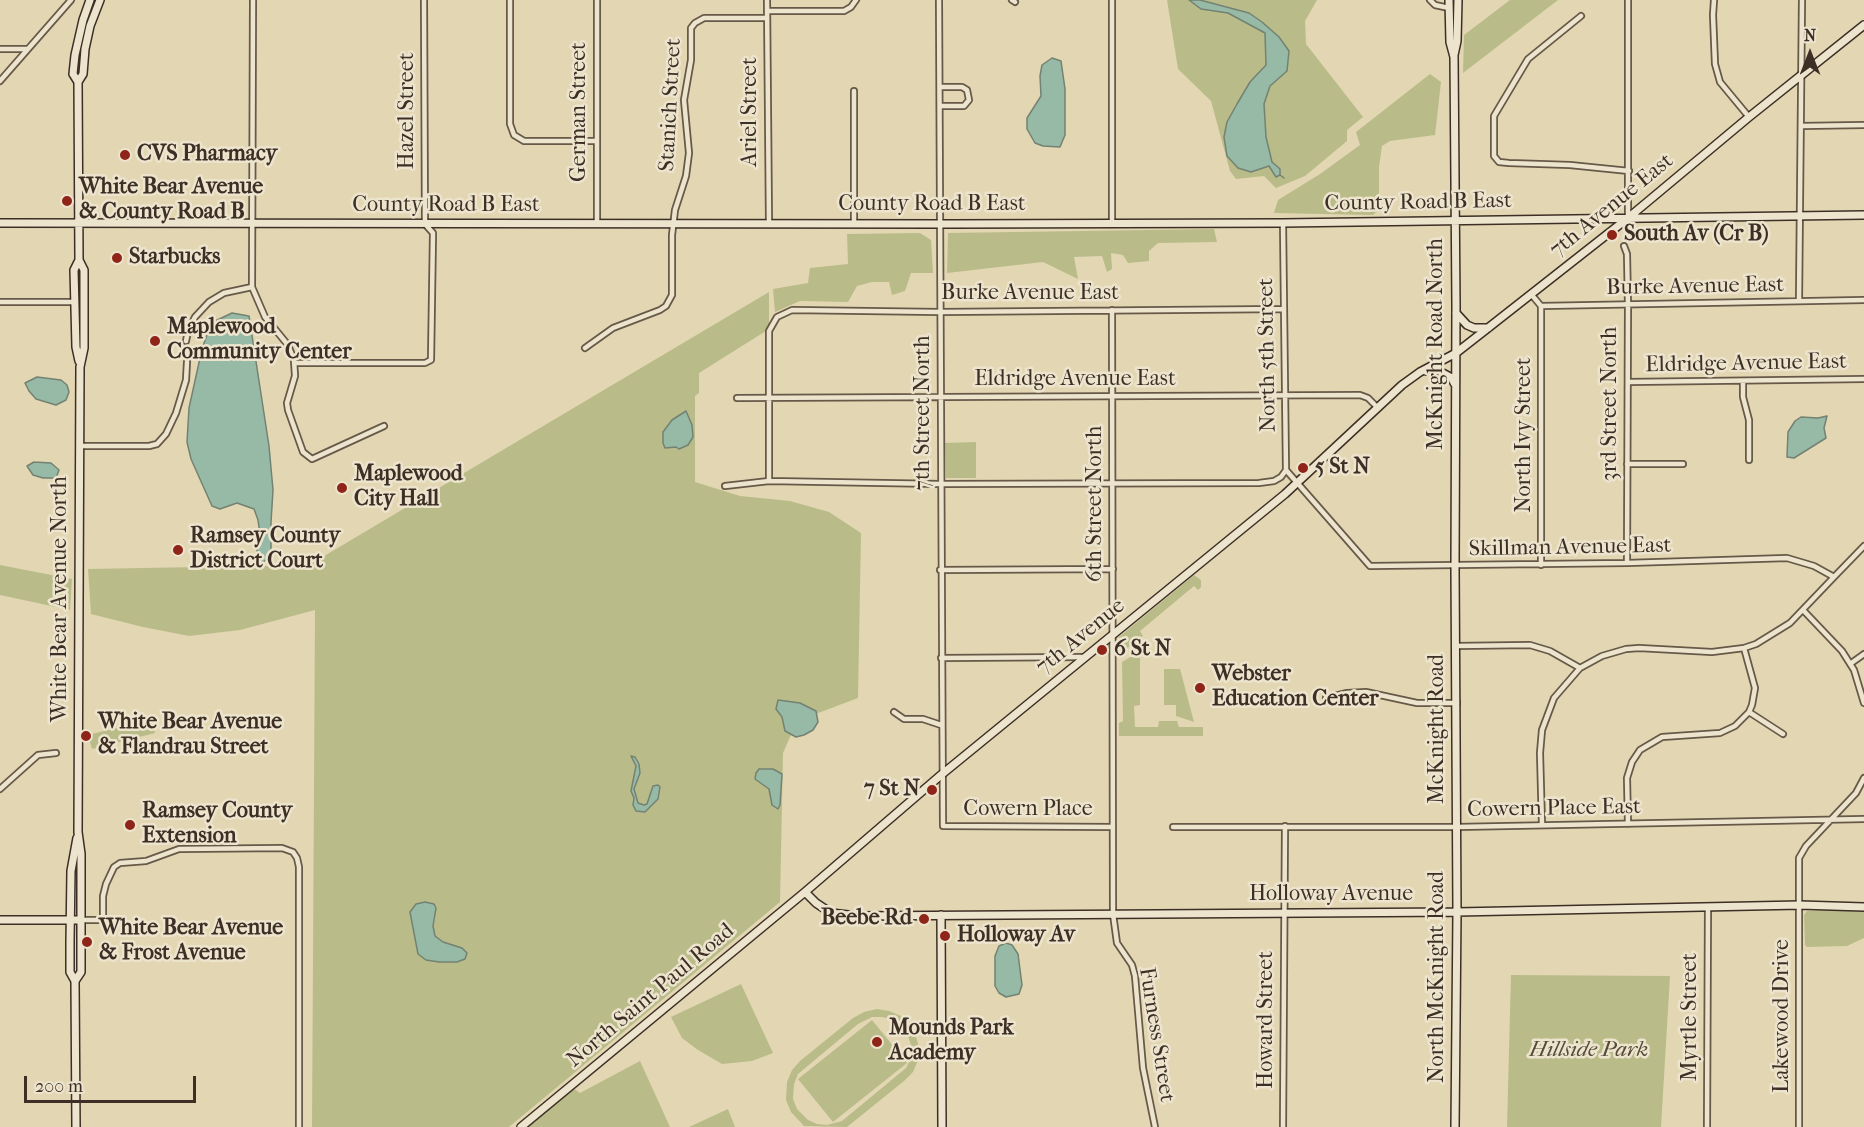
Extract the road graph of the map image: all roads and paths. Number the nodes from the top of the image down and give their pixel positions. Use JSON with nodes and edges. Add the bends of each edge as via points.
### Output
{"nodes":[{"id":1,"x":71,"y":0,"type":"edge"},
{"id":2,"x":90,"y":0,"type":"edge"},
{"id":3,"x":100,"y":0,"type":"edge"},
{"id":4,"x":253,"y":0,"type":"edge"},
{"id":5,"x":424,"y":0,"type":"edge"},
{"id":6,"x":510,"y":0,"type":"edge"},
{"id":7,"x":597,"y":0,"type":"edge"},
{"id":8,"x":767,"y":0,"type":"edge"},
{"id":9,"x":856,"y":0,"type":"edge"},
{"id":10,"x":939,"y":0,"type":"edge"},
{"id":11,"x":1112,"y":0,"type":"edge"},
{"id":12,"x":1430,"y":0,"type":"edge"},
{"id":13,"x":1458,"y":0,"type":"edge"},
{"id":14,"x":1628,"y":0,"type":"edge"},
{"id":15,"x":1714,"y":0,"type":"edge"},
{"id":16,"x":1802,"y":0,"type":"edge"},
{"id":17,"x":1449,"y":4,"type":"edge"},
{"id":18,"x":768,"y":11,"type":"junction"},
{"id":19,"x":1581,"y":16,"type":"dead end"},
{"id":20,"x":767,"y":18,"type":"junction"},
{"id":21,"x":1864,"y":25,"type":"edge"},
{"id":22,"x":0,"y":49,"type":"edge"},
{"id":23,"x":28,"y":50,"type":"junction"},
{"id":24,"x":1454,"y":57,"type":"junction"},
{"id":25,"x":1801,"y":76,"type":"junction"},
{"id":26,"x":0,"y":81,"type":"edge"},
{"id":27,"x":78,"y":82,"type":"junction"},
{"id":28,"x":940,"y":87,"type":"junction"},
{"id":29,"x":854,"y":90,"type":"dead end"},
{"id":30,"x":940,"y":106,"type":"junction"},
{"id":31,"x":1749,"y":117,"type":"junction"},
{"id":32,"x":1864,"y":124,"type":"edge"},
{"id":33,"x":1801,"y":126,"type":"junction"},
{"id":34,"x":597,"y":141,"type":"junction"},
{"id":35,"x":1629,"y":171,"type":"junction"},
{"id":36,"x":1864,"y":215,"type":"edge"},
{"id":37,"x":1801,"y":216,"type":"junction"},
{"id":38,"x":1628,"y":218,"type":"junction"},
{"id":39,"x":1455,"y":220,"type":"junction"},
{"id":40,"x":0,"y":223,"type":"edge"},
{"id":41,"x":79,"y":223,"type":"junction"},
{"id":42,"x":253,"y":223,"type":"junction"},
{"id":43,"x":673,"y":223,"type":"junction"},
{"id":44,"x":769,"y":223,"type":"junction"},
{"id":45,"x":854,"y":223,"type":"junction"},
{"id":46,"x":1112,"y":223,"type":"junction"},
{"id":47,"x":1283,"y":223,"type":"junction"},
{"id":48,"x":425,"y":224,"type":"junction"},
{"id":49,"x":597,"y":224,"type":"junction"},
{"id":50,"x":940,"y":224,"type":"junction"},
{"id":51,"x":1624,"y":246,"type":"dead end"},
{"id":52,"x":79,"y":260,"type":"junction"},
{"id":53,"x":252,"y":287,"type":"junction"},
{"id":54,"x":1531,"y":294,"type":"junction"},
{"id":55,"x":1864,"y":300,"type":"edge"},
{"id":56,"x":1799,"y":301,"type":"junction"},
{"id":57,"x":0,"y":302,"type":"edge"},
{"id":58,"x":75,"y":302,"type":"junction"},
{"id":59,"x":84,"y":302,"type":"junction"},
{"id":60,"x":1628,"y":305,"type":"junction"},
{"id":61,"x":1541,"y":306,"type":"junction"},
{"id":62,"x":1284,"y":309,"type":"junction"},
{"id":63,"x":1112,"y":310,"type":"junction"},
{"id":64,"x":940,"y":312,"type":"junction"},
{"id":65,"x":1456,"y":313,"type":"junction"},
{"id":66,"x":1488,"y":328,"type":"junction"},
{"id":67,"x":186,"y":341,"type":"dead end"},
{"id":68,"x":585,"y":348,"type":"dead end"},
{"id":69,"x":1456,"y":353,"type":"junction"},
{"id":70,"x":187,"y":362,"type":"dead end"},
{"id":71,"x":294,"y":363,"type":"junction"},
{"id":72,"x":80,"y":367,"type":"junction"},
{"id":73,"x":1420,"y":372,"type":"junction"},
{"id":74,"x":1864,"y":379,"type":"edge"},
{"id":75,"x":1743,"y":381,"type":"junction"},
{"id":76,"x":1628,"y":382,"type":"junction"},
{"id":77,"x":1456,"y":385,"type":"junction"},
{"id":78,"x":1284,"y":396,"type":"junction"},
{"id":79,"x":940,"y":397,"type":"junction"},
{"id":80,"x":1112,"y":397,"type":"junction"},
{"id":81,"x":737,"y":398,"type":"dead end"},
{"id":82,"x":769,"y":398,"type":"junction"},
{"id":83,"x":1377,"y":407,"type":"junction"},
{"id":84,"x":384,"y":426,"type":"dead end"},
{"id":85,"x":80,"y":446,"type":"junction"},
{"id":86,"x":1749,"y":460,"type":"dead end"},
{"id":87,"x":1683,"y":464,"type":"dead end"},
{"id":88,"x":1627,"y":465,"type":"junction"},
{"id":89,"x":1286,"y":470,"type":"junction"},
{"id":90,"x":769,"y":481,"type":"junction"},
{"id":91,"x":1113,"y":482,"type":"junction"},
{"id":92,"x":1298,"y":482,"type":"junction"},
{"id":93,"x":940,"y":484,"type":"junction"},
{"id":94,"x":726,"y":486,"type":"dead end"},
{"id":95,"x":1864,"y":546,"type":"edge"},
{"id":96,"x":1627,"y":563,"type":"junction"},
{"id":97,"x":1541,"y":565,"type":"junction"},
{"id":98,"x":1455,"y":567,"type":"junction"},
{"id":99,"x":1113,"y":569,"type":"junction"},
{"id":100,"x":940,"y":570,"type":"junction"},
{"id":101,"x":1834,"y":577,"type":"junction"},
{"id":102,"x":1803,"y":610,"type":"junction"},
{"id":103,"x":1456,"y":631,"type":"joint"},
{"id":104,"x":1113,"y":635,"type":"junction"},
{"id":105,"x":1455,"y":646,"type":"junction"},
{"id":106,"x":1744,"y":648,"type":"junction"},
{"id":107,"x":1864,"y":654,"type":"edge"},
{"id":108,"x":1086,"y":657,"type":"junction"},
{"id":109,"x":941,"y":658,"type":"junction"},
{"id":110,"x":1850,"y":664,"type":"junction"},
{"id":111,"x":1580,"y":668,"type":"junction"},
{"id":112,"x":1326,"y":698,"type":"dead end"},
{"id":113,"x":1457,"y":703,"type":"junction"},
{"id":114,"x":1864,"y":703,"type":"edge"},
{"id":115,"x":894,"y":712,"type":"dead end"},
{"id":116,"x":1749,"y":712,"type":"junction"},
{"id":117,"x":941,"y":725,"type":"junction"},
{"id":118,"x":1783,"y":734,"type":"dead end"},
{"id":119,"x":56,"y":753,"type":"dead end"},
{"id":120,"x":941,"y":775,"type":"junction"},
{"id":121,"x":1864,"y":778,"type":"edge"},
{"id":122,"x":0,"y":789,"type":"edge"},
{"id":123,"x":1830,"y":819,"type":"junction"},
{"id":124,"x":1864,"y":819,"type":"edge"},
{"id":125,"x":1628,"y":824,"type":"junction"},
{"id":126,"x":1542,"y":825,"type":"junction"},
{"id":127,"x":943,"y":826,"type":"joint"},
{"id":128,"x":1285,"y":826,"type":"junction"},
{"id":129,"x":1457,"y":826,"type":"junction"},
{"id":130,"x":1113,"y":827,"type":"junction"},
{"id":131,"x":1173,"y":827,"type":"dead end"},
{"id":132,"x":78,"y":832,"type":"junction"},
{"id":133,"x":805,"y":892,"type":"junction"},
{"id":134,"x":1800,"y":905,"type":"junction"},
{"id":135,"x":1708,"y":907,"type":"junction"},
{"id":136,"x":1864,"y":907,"type":"edge"},
{"id":137,"x":1457,"y":912,"type":"junction"},
{"id":138,"x":1113,"y":914,"type":"junction"},
{"id":139,"x":1284,"y":914,"type":"junction"},
{"id":140,"x":941,"y":915,"type":"junction"},
{"id":141,"x":0,"y":920,"type":"edge"},
{"id":142,"x":70,"y":920,"type":"junction"},
{"id":143,"x":81,"y":920,"type":"junction"},
{"id":144,"x":75,"y":981,"type":"junction"},
{"id":145,"x":76,"y":1127,"type":"edge"},
{"id":146,"x":299,"y":1127,"type":"edge"},
{"id":147,"x":521,"y":1127,"type":"edge"},
{"id":148,"x":942,"y":1127,"type":"edge"},
{"id":149,"x":1155,"y":1127,"type":"edge"},
{"id":150,"x":1283,"y":1127,"type":"edge"},
{"id":151,"x":1455,"y":1127,"type":"edge"},
{"id":152,"x":1707,"y":1127,"type":"edge"},
{"id":153,"x":1799,"y":1127,"type":"edge"}],
"edges":[{"from":1,"to":23,"type":"street"},
{"from":2,"to":27,"type":"street","name":"White Bear Avenue North","via":[[75,55],[73,74]]},
{"from":3,"to":27,"type":"street","name":"White Bear Avenue North"},
{"from":4,"to":42,"type":"street"},
{"from":5,"to":48,"type":"street","name":"Hazel Street"},
{"from":6,"to":34,"type":"street","via":[[512,131],[525,141]]},
{"from":7,"to":34,"type":"street","name":"German Street"},
{"from":8,"to":18,"type":"street","name":"Ariel Street"},
{"from":9,"to":18,"type":"street","via":[[844,10]]},
{"from":10,"to":28,"type":"street","name":"7th Street North"},
{"from":11,"to":46,"type":"street"},
{"from":12,"to":17,"type":"street","via":[[1435,5]]},
{"from":13,"to":24,"type":"street","name":"McKnight Road North"},
{"from":14,"to":35,"type":"street"},
{"from":15,"to":31,"type":"street","via":[[1715,64],[1720,82]]},
{"from":16,"to":25,"type":"street"},
{"from":17,"to":24,"type":"street","name":"McKnight Road North"},
{"from":18,"to":20,"type":"street","name":"Ariel Street"},
{"from":19,"to":35,"type":"street","via":[[1527,58],[1494,116],[1494,156],[1509,164]]},
{"from":20,"to":43,"type":"street","name":"Stanich Street","via":[[704,18],[690,32],[691,60],[684,100],[688,165]]},
{"from":20,"to":44,"type":"street","name":"Ariel Street"},
{"from":21,"to":25,"type":"street","name":"7th Avenue East"},
{"from":22,"to":23,"type":"street"},
{"from":23,"to":26,"type":"street"},
{"from":24,"to":39,"type":"street","name":"McKnight Road North"},
{"from":25,"to":31,"type":"street","name":"7th Avenue East"},
{"from":25,"to":33,"type":"street"},
{"from":27,"to":41,"type":"street","name":"White Bear Avenue North"},
{"from":28,"to":30,"type":"street","name":"7th Street North"},
{"from":28,"to":30,"type":"street","via":[[965,89],[969,94],[964,106]]},
{"from":29,"to":45,"type":"street"},
{"from":30,"to":50,"type":"street","name":"7th Street North"},
{"from":31,"to":38,"type":"street","name":"7th Avenue East"},
{"from":32,"to":33,"type":"street"},
{"from":33,"to":37,"type":"street"},
{"from":34,"to":49,"type":"street","name":"German Street"},
{"from":35,"to":38,"type":"street"},
{"from":36,"to":37,"type":"street","name":"County Road B East"},
{"from":37,"to":38,"type":"street","name":"County Road B East"},
{"from":37,"to":56,"type":"street"},
{"from":38,"to":39,"type":"street","name":"County Road B East"},
{"from":38,"to":54,"type":"street","name":"7th Avenue East"},
{"from":39,"to":47,"type":"street","name":"County Road B East"},
{"from":39,"to":65,"type":"street","name":"McKnight Road North"},
{"from":40,"to":41,"type":"street","name":"County Road B East"},
{"from":41,"to":42,"type":"street","name":"County Road B East"},
{"from":41,"to":52,"type":"street","name":"White Bear Avenue North"},
{"from":42,"to":48,"type":"street","name":"County Road B East"},
{"from":42,"to":53,"type":"street"},
{"from":43,"to":44,"type":"street","name":"County Road B East"},
{"from":43,"to":49,"type":"street","name":"County Road B East"},
{"from":43,"to":68,"type":"street","name":"Stanich Street","via":[[669,301],[660,310],[613,328]]},
{"from":44,"to":45,"type":"street","name":"County Road B East"},
{"from":45,"to":50,"type":"street","name":"County Road B East"},
{"from":46,"to":47,"type":"street","name":"County Road B East"},
{"from":46,"to":50,"type":"street","name":"County Road B East"},
{"from":47,"to":62,"type":"street","name":"North 5th Street"},
{"from":48,"to":49,"type":"street","name":"County Road B East"},
{"from":48,"to":71,"type":"street","name":"Hazel Street","via":[[433,233],[431,360]]},
{"from":50,"to":64,"type":"street","name":"7th Street North"},
{"from":51,"to":60,"type":"street","name":"3rd Street North"},
{"from":52,"to":58,"type":"street","name":"White Bear Avenue North","via":[[74,270]]},
{"from":52,"to":59,"type":"street","name":"White Bear Avenue North","via":[[84,270]]},
{"from":53,"to":67,"type":"street","via":[[224,293],[209,302],[191,323]]},
{"from":53,"to":71,"type":"street","via":[[265,317],[288,345]]},
{"from":54,"to":61,"type":"street"},
{"from":54,"to":66,"type":"street","name":"7th Avenue East"},
{"from":55,"to":56,"type":"street","name":"Burke Avenue East"},
{"from":56,"to":60,"type":"street","name":"Burke Avenue East"},
{"from":57,"to":58,"type":"street"},
{"from":58,"to":59,"type":"street"},
{"from":58,"to":72,"type":"street","name":"White Bear Avenue North"},
{"from":59,"to":72,"type":"street","name":"White Bear Avenue North"},
{"from":60,"to":61,"type":"street","name":"Burke Avenue East"},
{"from":60,"to":76,"type":"street","name":"3rd Street North"},
{"from":61,"to":97,"type":"street","name":"North Ivy Street"},
{"from":62,"to":63,"type":"street","name":"Burke Avenue East"},
{"from":62,"to":78,"type":"street","name":"North 5th Street"},
{"from":63,"to":64,"type":"street","name":"Burke Avenue East"},
{"from":63,"to":80,"type":"street","name":"6th Street North"},
{"from":64,"to":79,"type":"street","name":"7th Street North"},
{"from":64,"to":82,"type":"street","name":"Burke Avenue East","via":[[792,310],[777,317],[769,331]]},
{"from":65,"to":66,"type":"street","via":[[1474,328]]},
{"from":65,"to":69,"type":"street","name":"McKnight Road North"},
{"from":66,"to":69,"type":"street","name":"7th Avenue East"},
{"from":69,"to":73,"type":"street","name":"7th Avenue East"},
{"from":69,"to":77,"type":"street","name":"McKnight Road North"},
{"from":70,"to":85,"type":"street","via":[[176,413],[157,444]]},
{"from":71,"to":84,"type":"street","via":[[295,376],[287,403],[307,456],[320,457]]},
{"from":72,"to":85,"type":"street","name":"White Bear Avenue North"},
{"from":73,"to":77,"type":"street","via":[[1437,370],[1452,378]]},
{"from":73,"to":83,"type":"street","name":"7th Avenue East"},
{"from":74,"to":75,"type":"street","name":"Eldridge Avenue East"},
{"from":75,"to":76,"type":"street","name":"Eldridge Avenue East"},
{"from":75,"to":86,"type":"street","via":[[1749,420]]},
{"from":76,"to":88,"type":"street","name":"3rd Street North"},
{"from":77,"to":98,"type":"street","name":"McKnight Road North"},
{"from":78,"to":80,"type":"street","name":"Eldridge Avenue East"},
{"from":78,"to":83,"type":"street","name":"Eldridge Avenue East","via":[[1363,396]]},
{"from":78,"to":89,"type":"street","name":"North 5th Street"},
{"from":79,"to":80,"type":"street","name":"Eldridge Avenue East"},
{"from":79,"to":82,"type":"street","name":"Eldridge Avenue East"},
{"from":79,"to":93,"type":"street","name":"7th Street North"},
{"from":80,"to":91,"type":"street","name":"6th Street North"},
{"from":81,"to":82,"type":"street","name":"Eldridge Avenue East"},
{"from":82,"to":90,"type":"street"},
{"from":83,"to":92,"type":"street","name":"7th Avenue"},
{"from":85,"to":132,"type":"street","name":"White Bear Avenue North"},
{"from":87,"to":88,"type":"street"},
{"from":88,"to":96,"type":"street","name":"3rd Street North"},
{"from":89,"to":91,"type":"street","via":[[1274,481],[1259,483]]},
{"from":89,"to":92,"type":"street"},
{"from":90,"to":93,"type":"street"},
{"from":90,"to":94,"type":"street"},
{"from":91,"to":93,"type":"street"},
{"from":91,"to":99,"type":"street","name":"6th Street North"},
{"from":92,"to":98,"type":"street","name":"Skillman Avenue East","via":[[1370,566]]},
{"from":92,"to":104,"type":"street","name":"7th Avenue"},
{"from":93,"to":100,"type":"street","name":"7th Street North"},
{"from":95,"to":101,"type":"street"},
{"from":96,"to":97,"type":"street","name":"Skillman Avenue East"},
{"from":96,"to":101,"type":"street","name":"Skillman Avenue East","via":[[1787,558]]},
{"from":97,"to":98,"type":"street","name":"Skillman Avenue East"},
{"from":98,"to":103,"type":"street","name":"McKnight Road North"},
{"from":99,"to":100,"type":"street"},
{"from":99,"to":104,"type":"street","name":"6th Street North"},
{"from":100,"to":109,"type":"street","name":"7th Street North"},
{"from":101,"to":102,"type":"street"},
{"from":102,"to":106,"type":"street","via":[[1780,631]]},
{"from":102,"to":110,"type":"street"},
{"from":103,"to":105,"type":"street","name":"McKnight Road"},
{"from":104,"to":108,"type":"street","name":"7th Avenue"},
{"from":104,"to":130,"type":"street","name":"6th Street North"},
{"from":105,"to":111,"type":"street","via":[[1530,645]]},
{"from":105,"to":113,"type":"street","name":"McKnight Road"},
{"from":106,"to":111,"type":"street","via":[[1712,652],[1626,649]]},
{"from":106,"to":116,"type":"street","via":[[1755,688]]},
{"from":107,"to":110,"type":"street"},
{"from":108,"to":109,"type":"street"},
{"from":108,"to":120,"type":"street","name":"7th Avenue"},
{"from":109,"to":117,"type":"street","name":"7th Street North"},
{"from":110,"to":114,"type":"street"},
{"from":111,"to":126,"type":"street","via":[[1554,698],[1542,730]]},
{"from":112,"to":113,"type":"street","via":[[1366,692],[1417,703]]},
{"from":113,"to":129,"type":"street","name":"McKnight Road"},
{"from":115,"to":117,"type":"street","via":[[904,718]]},
{"from":116,"to":118,"type":"street"},
{"from":116,"to":125,"type":"street","via":[[1735,726],[1720,733],[1662,737],[1640,750],[1627,778]]},
{"from":117,"to":120,"type":"street","name":"7th Street North"},
{"from":119,"to":122,"type":"street","via":[[38,755]]},
{"from":120,"to":127,"type":"street","name":"7th Street North"},
{"from":120,"to":133,"type":"street","name":"7th Avenue"},
{"from":121,"to":123,"type":"street","name":"Lakewood Drive","via":[[1856,793]]},
{"from":123,"to":124,"type":"street","name":"Cowern Place East"},
{"from":123,"to":125,"type":"street","name":"Cowern Place East"},
{"from":123,"to":134,"type":"street","name":"Lakewood Drive","via":[[1799,858]]},
{"from":125,"to":126,"type":"street","name":"Cowern Place East"},
{"from":126,"to":129,"type":"street","name":"Cowern Place East"},
{"from":127,"to":130,"type":"street","name":"Cowern Place"},
{"from":128,"to":129,"type":"street","name":"Cowern Place East"},
{"from":128,"to":131,"type":"street","name":"Cowern Place East"},
{"from":128,"to":139,"type":"street"},
{"from":129,"to":137,"type":"street","name":"North McKnight Road"},
{"from":130,"to":138,"type":"street","name":"6th Street North"},
{"from":132,"to":142,"type":"street","name":"White Bear Avenue North"},
{"from":132,"to":143,"type":"street","name":"White Bear Avenue North"},
{"from":133,"to":140,"type":"street","name":"Holloway Avenue","via":[[831,913]]},
{"from":133,"to":147,"type":"street","name":"North Saint Paul Road"},
{"from":134,"to":135,"type":"street","name":"Holloway Avenue"},
{"from":134,"to":136,"type":"street","name":"Holloway Avenue"},
{"from":134,"to":153,"type":"street","name":"Lakewood Drive"},
{"from":135,"to":137,"type":"street","name":"Holloway Avenue"},
{"from":135,"to":152,"type":"street","name":"Myrtle Street"},
{"from":137,"to":139,"type":"street","name":"Holloway Avenue"},
{"from":137,"to":151,"type":"street","name":"North McKnight Road"},
{"from":138,"to":139,"type":"street","name":"Holloway Avenue"},
{"from":138,"to":140,"type":"street","name":"Holloway Avenue"},
{"from":138,"to":149,"type":"street","name":"Furness Street","via":[[1117,943],[1135,976],[1143,1068]]},
{"from":139,"to":150,"type":"street","name":"Howard Street"},
{"from":140,"to":148,"type":"street"},
{"from":141,"to":142,"type":"street"},
{"from":142,"to":143,"type":"street"},
{"from":142,"to":144,"type":"street","name":"White Bear Avenue North","via":[[70,972]]},
{"from":143,"to":144,"type":"street","name":"White Bear Avenue North","via":[[81,972]]},
{"from":143,"to":146,"type":"street","via":[[103,920],[106,884],[120,863],[146,861],[179,849],[291,850],[299,867]]},
{"from":144,"to":145,"type":"street","name":"White Bear Avenue North"}]}
